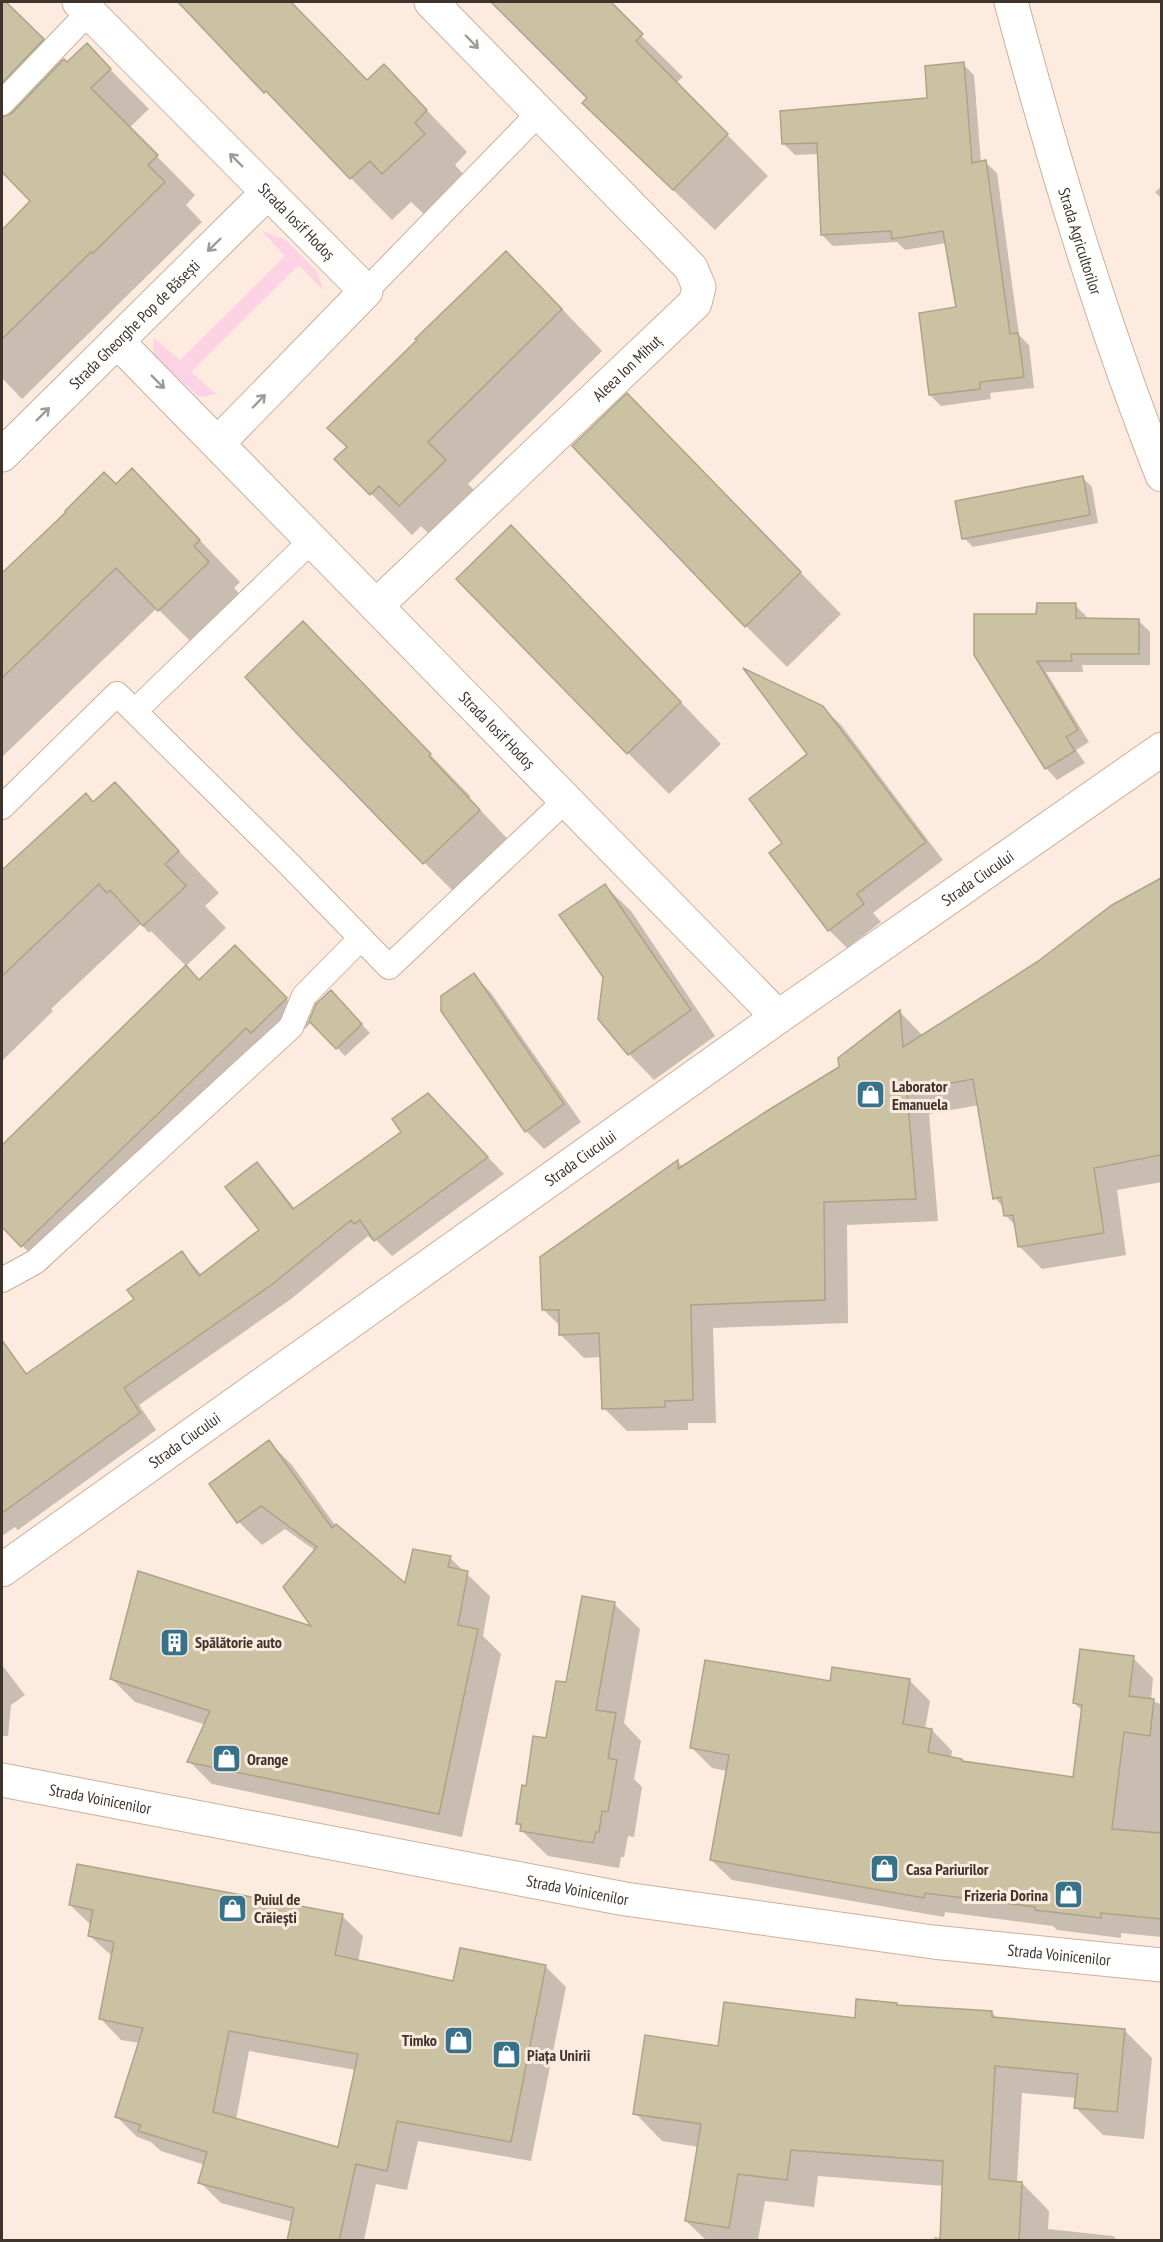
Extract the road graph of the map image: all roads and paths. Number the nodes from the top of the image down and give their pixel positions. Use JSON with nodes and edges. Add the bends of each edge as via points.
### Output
{"nodes":[{"id":1,"x":431,"y":2,"type":"edge"},
{"id":2,"x":1011,"y":2,"type":"edge"},
{"id":3,"x":84,"y":7,"type":"edge"},
{"id":4,"x":2,"y":103,"type":"edge"},
{"id":5,"x":540,"y":112,"type":"junction"},
{"id":6,"x":268,"y":192,"type":"junction"},
{"id":7,"x":366,"y":291,"type":"junction"},
{"id":8,"x":117,"y":341,"type":"junction"},
{"id":9,"x":218,"y":443,"type":"junction"},
{"id":10,"x":2,"y":455,"type":"edge"},
{"id":11,"x":1161,"y":476,"type":"edge"},
{"id":12,"x":312,"y":540,"type":"junction"},
{"id":13,"x":376,"y":606,"type":"junction"},
{"id":14,"x":135,"y":711,"type":"junction"},
{"id":15,"x":1161,"y":749,"type":"edge"},
{"id":16,"x":566,"y":800,"type":"junction"},
{"id":17,"x":2,"y":807,"type":"edge"},
{"id":18,"x":361,"y":938,"type":"junction"},
{"id":19,"x":778,"y":1017,"type":"junction"},
{"id":20,"x":2,"y":1280,"type":"edge"},
{"id":21,"x":2,"y":1570,"type":"edge"},
{"id":22,"x":2,"y":1780,"type":"edge"},
{"id":23,"x":1161,"y":1965,"type":"edge"}],
"edges":[{"from":1,"to":5,"type":"street","name":"Aleea Ion Mihuț","one_way":true},
{"from":2,"to":11,"type":"street","name":"Strada Agricultorilor","via":[[1050,147],[1103,317]]},
{"from":3,"to":4,"type":"lane"},
{"from":6,"to":3,"type":"street","name":"Strada Iosif Hodoș","one_way":true},
{"from":5,"to":7,"type":"lane"},
{"from":5,"to":13,"type":"street","name":"Aleea Ion Mihuț","via":[[691,268],[699,287],[694,303]]},
{"from":6,"to":7,"type":"street","name":"Strada Iosif Hodoș"},
{"from":6,"to":8,"type":"street","name":"Strada Gheorghe Pop de Băsești","one_way":true},
{"from":9,"to":7,"type":"street","one_way":true},
{"from":8,"to":9,"type":"street","name":"Strada Iosif Hodoș","one_way":true},
{"from":10,"to":8,"type":"street","name":"Strada Gheorghe Pop de Băsești","one_way":true},
{"from":9,"to":12,"type":"street","name":"Strada Iosif Hodoș"},
{"from":12,"to":13,"type":"street","name":"Strada Iosif Hodoș"},
{"from":12,"to":14,"type":"lane"},
{"from":13,"to":16,"type":"street","name":"Strada Iosif Hodoș"},
{"from":14,"to":17,"type":"lane","via":[[117,694]]},
{"from":14,"to":18,"type":"lane"},
{"from":15,"to":19,"type":"street","name":"Strada Ciucului"},
{"from":16,"to":18,"type":"lane","via":[[388,967]]},
{"from":16,"to":19,"type":"street","name":"Strada Iosif Hodoș"},
{"from":18,"to":20,"type":"lane","via":[[304,996],[291,1027],[35,1262]]},
{"from":19,"to":21,"type":"street","name":"Strada Ciucului"},
{"from":22,"to":23,"type":"street","name":"Strada Voinicenilor","via":[[608,1896],[933,1942]]}]}
